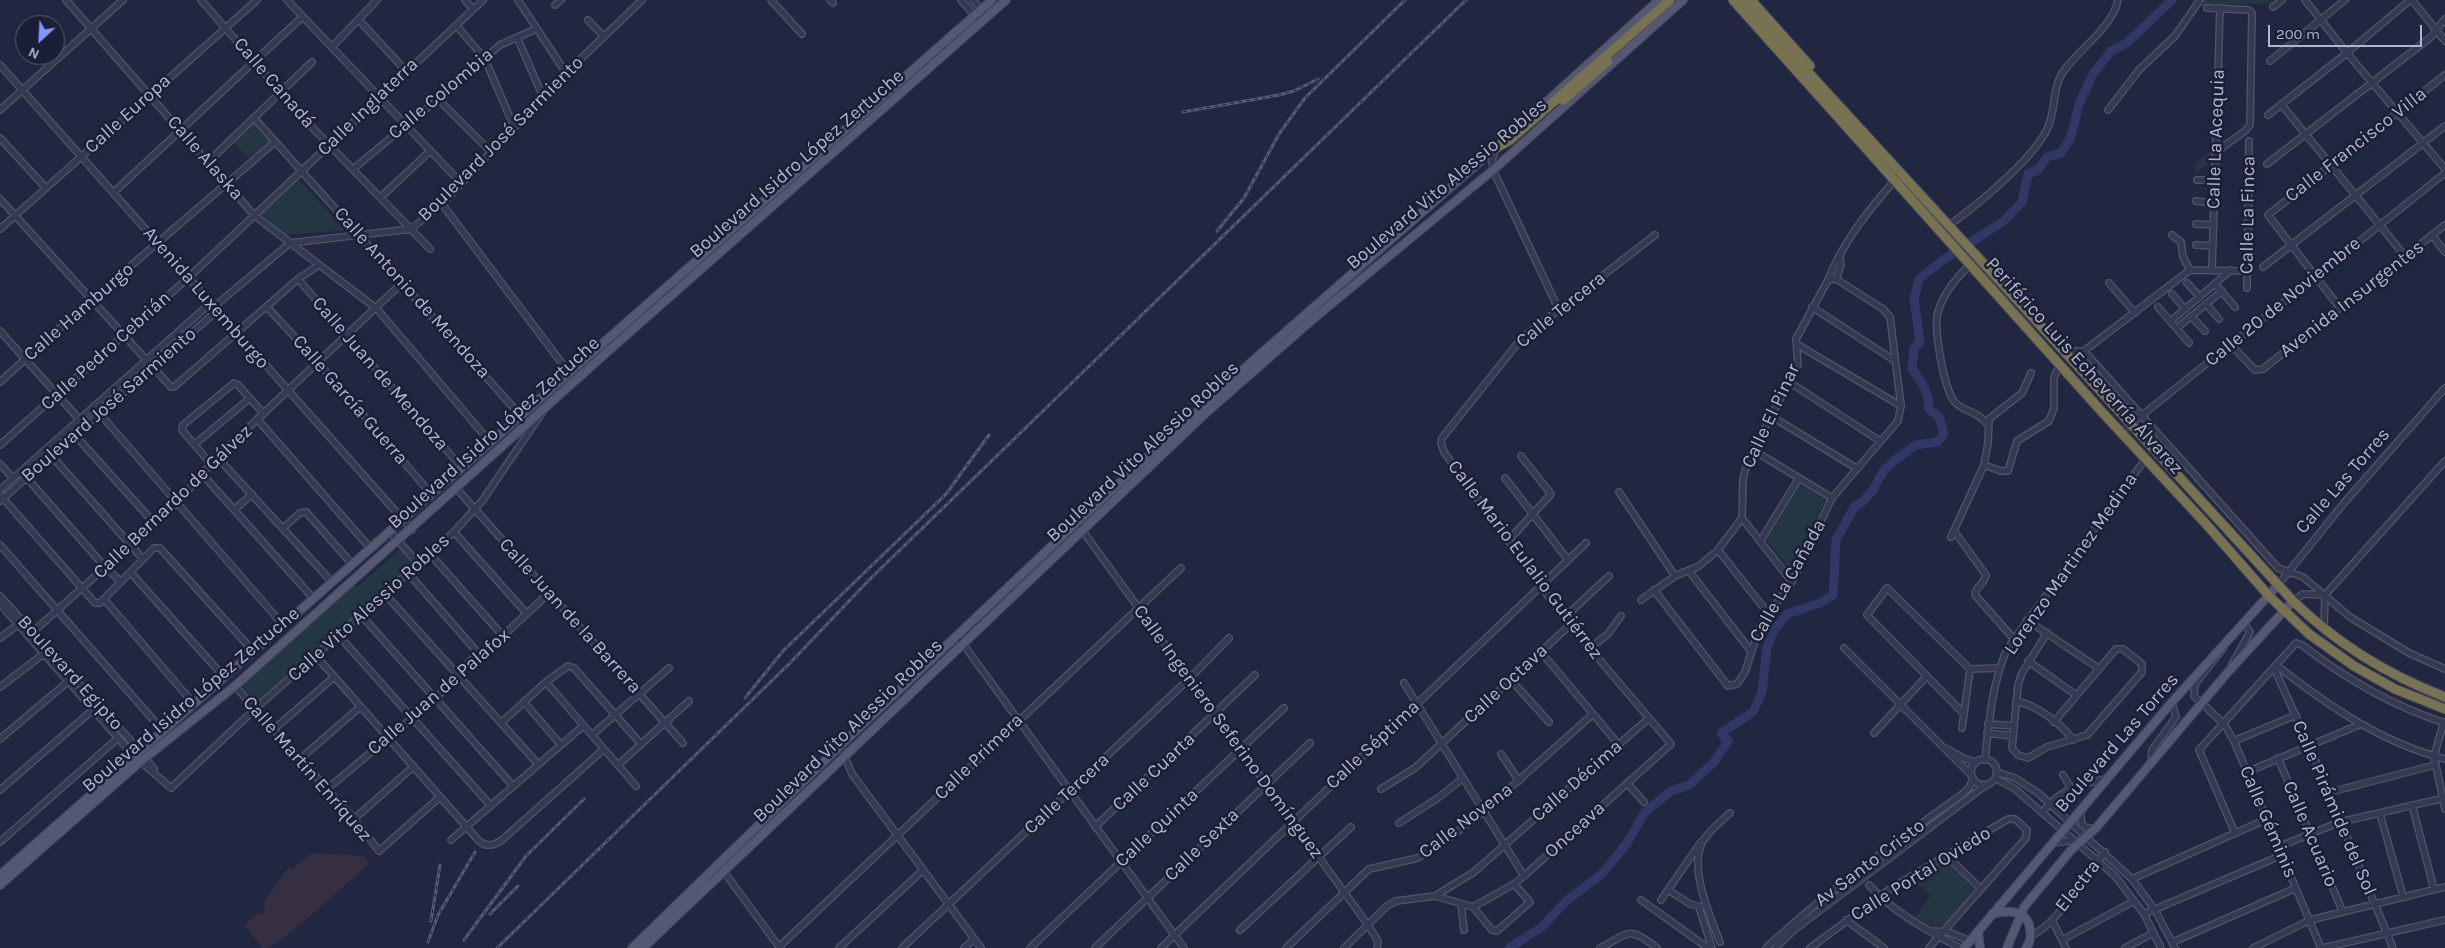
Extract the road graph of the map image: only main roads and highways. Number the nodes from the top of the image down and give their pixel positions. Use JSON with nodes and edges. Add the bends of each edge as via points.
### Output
{"nodes":[{"id":1,"x":992,"y":0,"type":"edge"},
{"id":2,"x":1006,"y":0,"type":"edge"},
{"id":3,"x":1659,"y":0,"type":"edge"},
{"id":4,"x":1670,"y":0,"type":"edge"},
{"id":5,"x":1677,"y":0,"type":"edge"},
{"id":6,"x":1683,"y":0,"type":"edge"},
{"id":7,"x":1727,"y":0,"type":"edge"},
{"id":8,"x":1733,"y":0,"type":"edge"},
{"id":9,"x":1742,"y":0,"type":"edge"},
{"id":10,"x":1751,"y":0,"type":"edge"},
{"id":11,"x":1814,"y":85,"type":"junction"},
{"id":12,"x":1840,"y":108,"type":"junction"},
{"id":13,"x":1846,"y":126,"type":"junction"},
{"id":14,"x":1510,"y":140,"type":"junction"},
{"id":15,"x":1496,"y":148,"type":"junction"},
{"id":16,"x":770,"y":198,"type":"junction"},
{"id":17,"x":776,"y":204,"type":"junction"},
{"id":18,"x":1952,"y":237,"type":"junction"},
{"id":19,"x":710,"y":250,"type":"junction"},
{"id":20,"x":716,"y":257,"type":"junction"},
{"id":21,"x":641,"y":311,"type":"junction"},
{"id":22,"x":1307,"y":313,"type":"junction"},
{"id":23,"x":646,"y":319,"type":"junction"},
{"id":24,"x":1312,"y":320,"type":"junction"},
{"id":25,"x":2257,"y":582,"type":"junction"},
{"id":26,"x":2278,"y":585,"type":"junction"},
{"id":27,"x":2269,"y":596,"type":"junction"},
{"id":28,"x":2292,"y":601,"type":"junction"},
{"id":29,"x":2258,"y":607,"type":"junction"},
{"id":30,"x":2281,"y":610,"type":"junction"},
{"id":31,"x":982,"y":619,"type":"junction"},
{"id":32,"x":960,"y":640,"type":"junction"},
{"id":33,"x":2445,"y":697,"type":"edge"},
{"id":34,"x":2445,"y":709,"type":"edge"},
{"id":35,"x":746,"y":839,"type":"junction"},
{"id":36,"x":752,"y":845,"type":"junction"},
{"id":37,"x":721,"y":869,"type":"junction"},
{"id":38,"x":0,"y":875,"type":"edge"},
{"id":39,"x":0,"y":885,"type":"edge"},
{"id":40,"x":1992,"y":914,"type":"junction"},
{"id":41,"x":2020,"y":914,"type":"junction"},
{"id":42,"x":1978,"y":931,"type":"junction"},
{"id":43,"x":2029,"y":944,"type":"edge"},
{"id":44,"x":1967,"y":945,"type":"edge"},
{"id":45,"x":634,"y":947,"type":"edge"},
{"id":46,"x":643,"y":948,"type":"edge"},
{"id":47,"x":1980,"y":948,"type":"edge"},
{"id":48,"x":2007,"y":948,"type":"edge"}],
"edges":[{"from":1,"to":16,"type":"main road","name":"Boulevard Isidro López Zertuche"},
{"from":2,"to":17,"type":"main road","name":"Boulevard Isidro López Zertuche"},
{"from":3,"to":15,"type":"main road","name":"Boulevard Vito Alessio Robles"},
{"from":4,"to":14,"type":"highway"},
{"from":5,"to":14,"type":"highway","via":[[1539,122]]},
{"from":6,"to":24,"type":"main road","name":"Boulevard Vito Alessio Robles","via":[[1493,170]]},
{"from":7,"to":13,"type":"highway","via":[[1826,112]]},
{"from":8,"to":11,"type":"highway","name":"Periférico Luis Echeverría Álvarez"},
{"from":9,"to":11,"type":"highway","name":"Periférico Luis Echeverría Álvarez"},
{"from":10,"to":12,"type":"highway","via":[[1834,95]]},
{"from":11,"to":12,"type":"highway","name":"Periférico Luis Echeverría Álvarez"},
{"from":11,"to":13,"type":"highway","name":"Periférico Luis Echeverría Álvarez"},
{"from":12,"to":18,"type":"highway","name":"Periférico Luis Echeverría Álvarez","via":[[1948,226]]},
{"from":13,"to":18,"type":"highway","name":"Periférico Luis Echeverría Álvarez","via":[[1894,182]]},
{"from":14,"to":15,"type":"highway"},
{"from":15,"to":22,"type":"main road","name":"Boulevard Vito Alessio Robles"},
{"from":16,"to":17,"type":"main road"},
{"from":16,"to":19,"type":"main road","name":"Boulevard Isidro López Zertuche"},
{"from":17,"to":20,"type":"main road","name":"Boulevard Isidro López Zertuche"},
{"from":18,"to":25,"type":"highway","name":"Periférico Luis Echeverría Álvarez","via":[[1967,262]]},
{"from":18,"to":26,"type":"highway","name":"Periférico Luis Echeverría Álvarez","via":[[1973,253]]},
{"from":19,"to":20,"type":"main road"},
{"from":19,"to":21,"type":"main road","name":"Boulevard Isidro López Zertuche"},
{"from":20,"to":23,"type":"main road","name":"Boulevard Isidro López Zertuche"},
{"from":21,"to":23,"type":"main road"},
{"from":21,"to":38,"type":"main road","name":"Boulevard Isidro López Zertuche"},
{"from":22,"to":24,"type":"main road"},
{"from":22,"to":31,"type":"main road","name":"Boulevard Vito Alessio Robles","via":[[1077,523]]},
{"from":23,"to":39,"type":"main road","name":"Boulevard Isidro López Zertuche","via":[[234,686],[143,760]]},
{"from":24,"to":31,"type":"main road","name":"Boulevard Vito Alessio Robles","via":[[1207,412],[1083,531]]},
{"from":25,"to":27,"type":"highway","name":"Periférico Luis Echeverría Álvarez"},
{"from":25,"to":29,"type":"main road","via":[[2261,592]]},
{"from":26,"to":27,"type":"main road","name":"Calle Las Torres"},
{"from":26,"to":28,"type":"highway","name":"Periférico Luis Echeverría Álvarez"},
{"from":26,"to":30,"type":"highway","via":[[2282,597]]},
{"from":27,"to":29,"type":"main road","name":"Boulevard Las Torres"},
{"from":27,"to":30,"type":"highway","name":"Periférico Luis Echeverría Álvarez"},
{"from":28,"to":30,"type":"main road","name":"Boulevard Las Torres"},
{"from":28,"to":33,"type":"highway","name":"Periférico Luis Echeverría Álvarez","via":[[2352,650],[2391,673]]},
{"from":29,"to":40,"type":"main road","name":"Boulevard Las Torres","via":[[2172,702]]},
{"from":30,"to":34,"type":"highway","name":"Periférico Luis Echeverría Álvarez","via":[[2354,666],[2395,689]]},
{"from":30,"to":41,"type":"main road","name":"Boulevard Las Torres","via":[[2096,828],[2078,842]]},
{"from":31,"to":32,"type":"main road","name":"Boulevard Vito Alessio Robles"},
{"from":32,"to":35,"type":"main road","name":"Boulevard Vito Alessio Robles","via":[[840,746]]},
{"from":32,"to":36,"type":"main road","name":"Boulevard Vito Alessio Robles","via":[[844,758]]},
{"from":35,"to":36,"type":"main road"},
{"from":35,"to":37,"type":"main road","name":"Boulevard Vito Alessio Robles"},
{"from":36,"to":37,"type":"main road","name":"Boulevard Vito Alessio Robles"},
{"from":37,"to":45,"type":"main road","name":"Boulevard Vito Alessio Robles"},
{"from":37,"to":46,"type":"main road","name":"Boulevard Vito Alessio Robles"},
{"from":40,"to":41,"type":"main road"},
{"from":40,"to":42,"type":"main road","name":"Boulevard Las Torres"},
{"from":41,"to":43,"type":"main road","via":[[2028,923]]},
{"from":41,"to":48,"type":"main road","name":"Boulevard Las Torres"},
{"from":42,"to":44,"type":"main road","name":"Boulevard Las Torres"},
{"from":42,"to":47,"type":"main road"}]}
